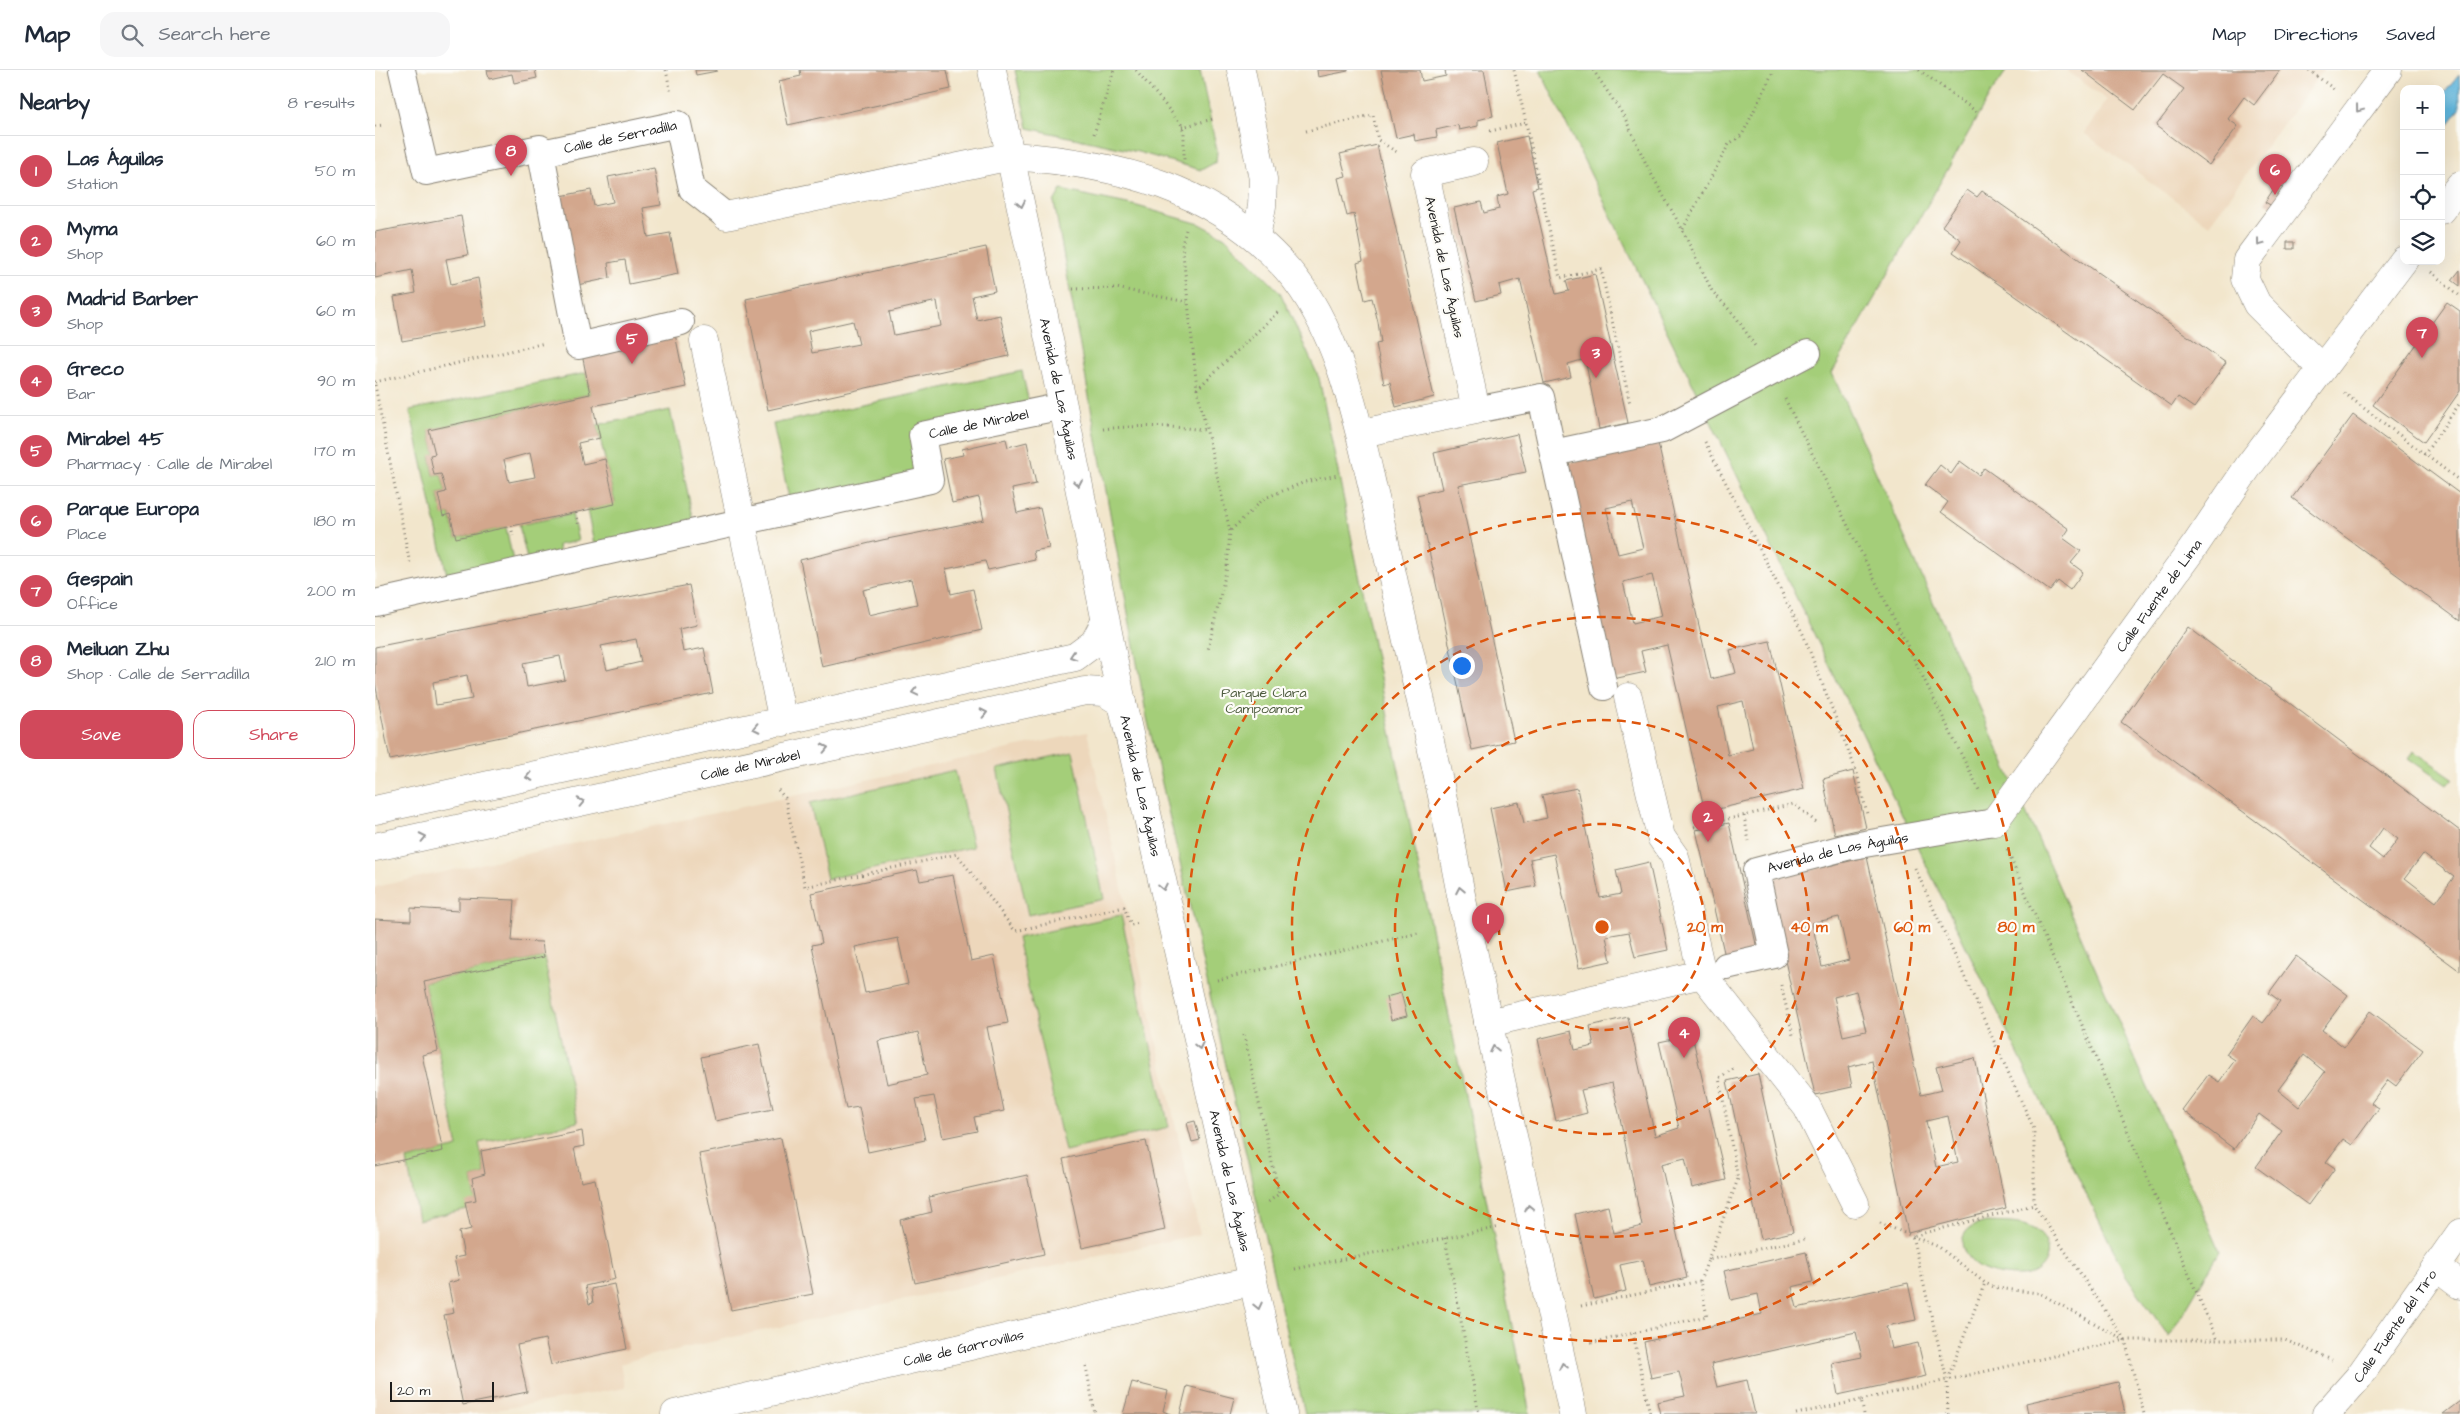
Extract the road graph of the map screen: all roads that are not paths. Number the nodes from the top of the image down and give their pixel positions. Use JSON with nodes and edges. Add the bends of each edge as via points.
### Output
{"nodes":[{"id":1,"x":402,"y":70,"type":"edge"},
{"id":2,"x":992,"y":70,"type":"edge"},
{"id":3,"x":1241,"y":70,"type":"edge"},
{"id":4,"x":2388,"y":70,"type":"edge"},
{"id":5,"x":541,"y":151,"type":"junction"},
{"id":6,"x":1011,"y":156,"type":"junction"},
{"id":7,"x":1474,"y":162,"type":"dead end"},
{"id":8,"x":2460,"y":185,"type":"edge"},
{"id":9,"x":2445,"y":205,"type":"edge"},
{"id":10,"x":726,"y":216,"type":"joint"},
{"id":11,"x":1256,"y":238,"type":"junction"},
{"id":12,"x":2413,"y":265,"type":"edge"},
{"id":13,"x":681,"y":322,"type":"dead end"},
{"id":14,"x":704,"y":341,"type":"dead end"},
{"id":15,"x":1808,"y":353,"type":"dead end"},
{"id":16,"x":2320,"y":371,"type":"junction"},
{"id":17,"x":1063,"y":406,"type":"junction"},
{"id":18,"x":1476,"y":410,"type":"junction"},
{"id":19,"x":1361,"y":433,"type":"junction"},
{"id":20,"x":1553,"y":453,"type":"junction"},
{"id":21,"x":741,"y":521,"type":"junction"},
{"id":22,"x":375,"y":603,"type":"edge"},
{"id":23,"x":1105,"y":622,"type":"junction"},
{"id":24,"x":1616,"y":692,"type":"joint"},
{"id":25,"x":1122,"y":703,"type":"junction"},
{"id":26,"x":783,"y":722,"type":"junction"},
{"id":27,"x":375,"y":810,"type":"edge"},
{"id":28,"x":1995,"y":822,"type":"joint"},
{"id":29,"x":375,"y":847,"type":"edge"},
{"id":30,"x":1714,"y":971,"type":"junction"},
{"id":31,"x":1488,"y":1023,"type":"junction"},
{"id":32,"x":1855,"y":1203,"type":"dead end"},
{"id":33,"x":2460,"y":1234,"type":"edge"},
{"id":34,"x":2436,"y":1267,"type":"junction"},
{"id":35,"x":1252,"y":1281,"type":"junction"},
{"id":36,"x":2460,"y":1285,"type":"edge"},
{"id":37,"x":675,"y":1414,"type":"edge"},
{"id":38,"x":1283,"y":1414,"type":"edge"},
{"id":39,"x":1573,"y":1414,"type":"edge"},
{"id":40,"x":2326,"y":1414,"type":"edge"}],
"edges":[{"from":1,"to":5,"type":"street","name":"Calle de Serradilla","via":[[426,172]]},
{"from":2,"to":6,"type":"street","name":"Avenida de Las Águilas"},
{"from":3,"to":11,"type":"street","via":[[1263,179]]},
{"from":4,"to":16,"type":"street","one_way":true,"via":[[2247,260],[2245,279],[2257,304]]},
{"from":5,"to":10,"type":"street","name":"Calle de Serradilla","via":[[678,124],[692,190]]},
{"from":5,"to":13,"type":"street","via":[[578,346]]},
{"from":6,"to":10,"type":"street"},
{"from":6,"to":11,"type":"street","via":[[1108,169],[1165,184],[1199,199]]},
{"from":6,"to":17,"type":"street","name":"Avenida de Las Águilas","one_way":true},
{"from":7,"to":18,"type":"street","name":"Avenida de Las Águilas","via":[[1425,173]]},
{"from":8,"to":9,"type":"street"},
{"from":11,"to":19,"type":"street","via":[[1289,271],[1309,300],[1330,342]]},
{"from":12,"to":16,"type":"street","name":"Calle Fuente de Lima"},
{"from":14,"to":21,"type":"street"},
{"from":15,"to":20,"type":"street","via":[[1662,430]]},
{"from":16,"to":28,"type":"street","name":"Calle Fuente de Lima"},
{"from":17,"to":21,"type":"street","name":"Calle de Mirabel","via":[[922,436],[930,480]]},
{"from":17,"to":23,"type":"street","name":"Avenida de Las Águilas","one_way":true},
{"from":18,"to":19,"type":"street"},
{"from":18,"to":20,"type":"street","via":[[1541,397]]},
{"from":31,"to":19,"type":"street","one_way":true},
{"from":20,"to":24,"type":"street"},
{"from":21,"to":22,"type":"street","name":"Calle de Mirabel"},
{"from":21,"to":26,"type":"street"},
{"from":23,"to":25,"type":"street","name":"Avenida de Las Águilas"},
{"from":23,"to":26,"type":"street","one_way":true,"via":[[1094,643],[1075,657]]},
{"from":24,"to":30,"type":"street","via":[[1661,837],[1675,857]]},
{"from":29,"to":25,"type":"street","name":"Calle de Mirabel","one_way":true,"via":[[1085,691],[1104,692]]},
{"from":25,"to":35,"type":"street","name":"Avenida de Las Águilas","one_way":true},
{"from":26,"to":27,"type":"street","one_way":true},
{"from":28,"to":30,"type":"street","name":"Avenida de Las Águilas","via":[[1847,847],[1756,871],[1774,955]]},
{"from":30,"to":31,"type":"street"},
{"from":30,"to":32,"type":"street","via":[[1807,1107]]},
{"from":39,"to":31,"type":"street","one_way":true},
{"from":33,"to":34,"type":"street","name":"Calle Fuente del Tiro"},
{"from":34,"to":36,"type":"street"},
{"from":34,"to":40,"type":"street","name":"Calle Fuente del Tiro","via":[[2358,1378]]},
{"from":35,"to":37,"type":"street","name":"Calle de Garrovillas"},
{"from":35,"to":38,"type":"street","name":"Avenida de Las Águilas","one_way":true}]}
